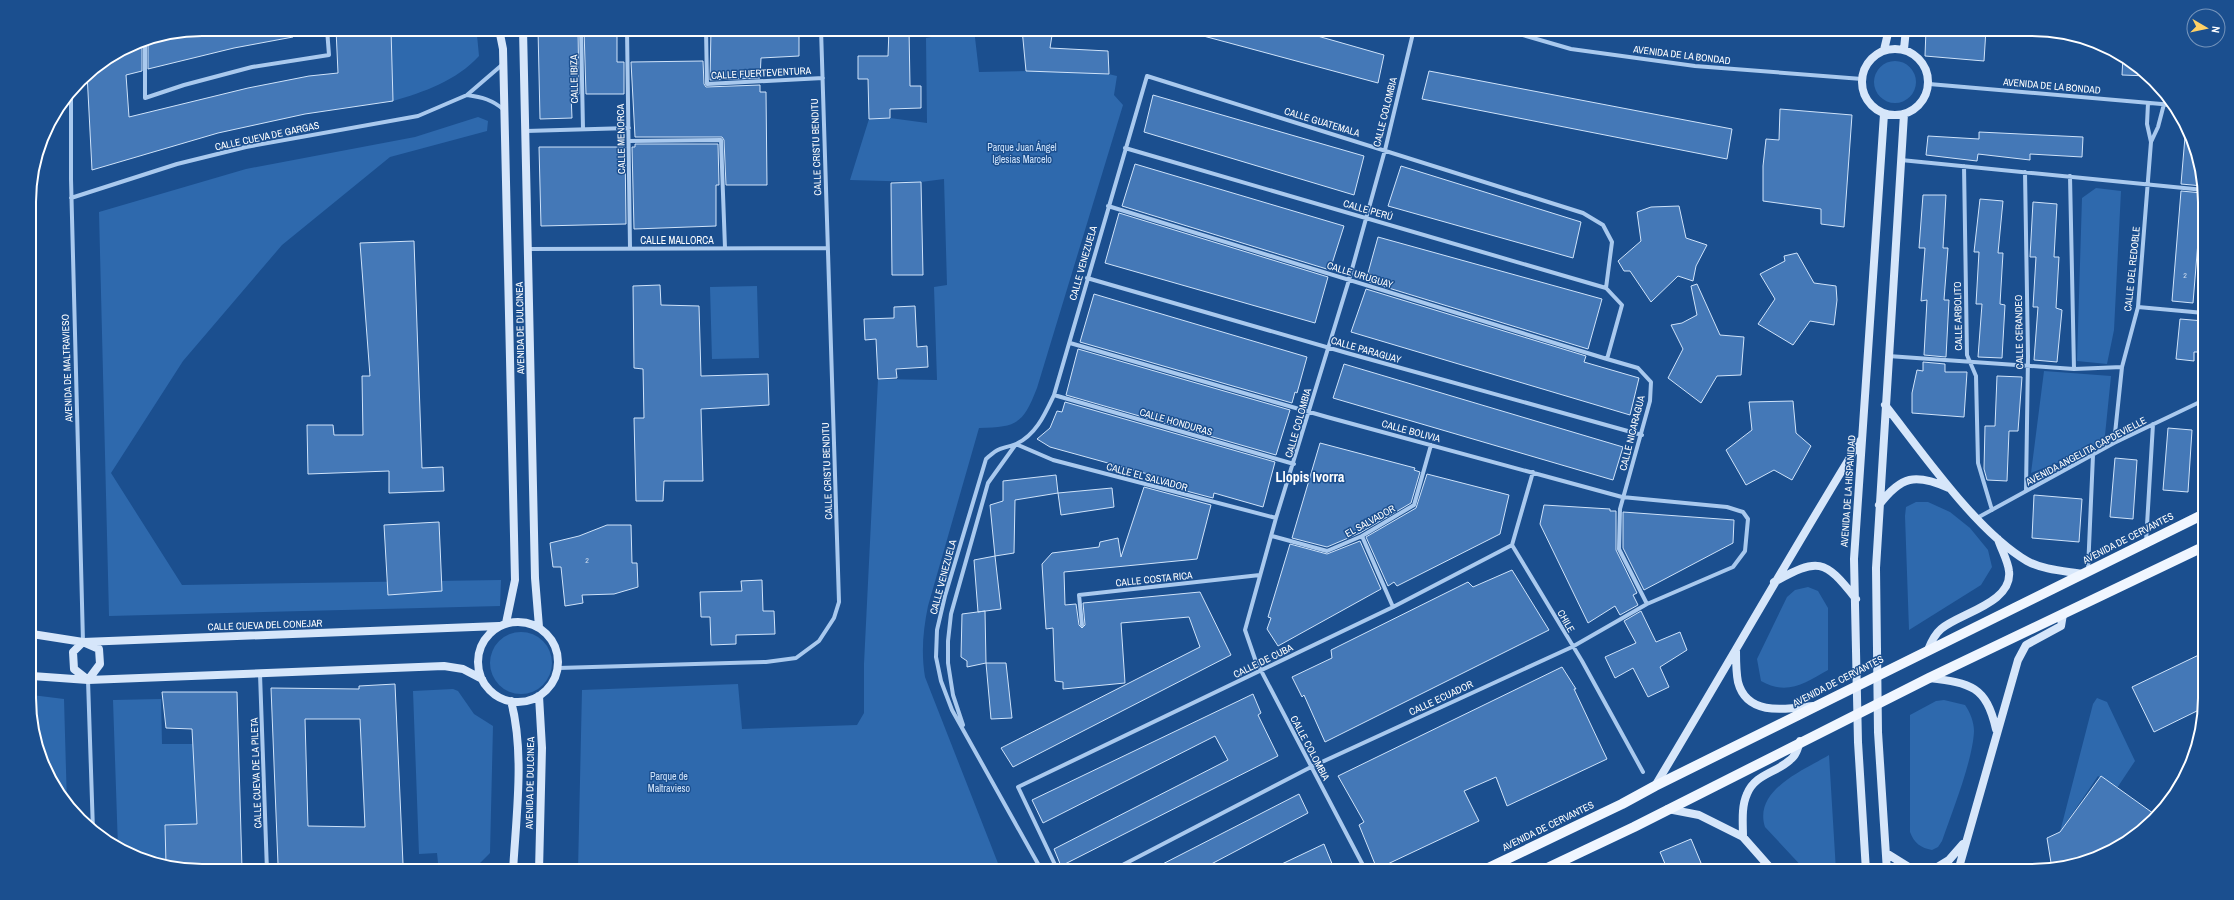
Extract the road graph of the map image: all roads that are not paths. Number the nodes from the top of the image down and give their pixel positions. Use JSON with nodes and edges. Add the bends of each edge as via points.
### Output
{"nodes":[{"id":1,"x":327,"y":36,"type":"edge"},
{"id":2,"x":501,"y":36,"type":"edge"},
{"id":3,"x":523,"y":36,"type":"edge"},
{"id":4,"x":581,"y":36,"type":"edge"},
{"id":5,"x":627,"y":36,"type":"edge"},
{"id":6,"x":706,"y":36,"type":"edge"},
{"id":7,"x":821,"y":36,"type":"edge"},
{"id":8,"x":1412,"y":36,"type":"edge"},
{"id":9,"x":1526,"y":36,"type":"edge"},
{"id":10,"x":1887,"y":36,"type":"edge"},
{"id":11,"x":1905,"y":36,"type":"edge"},
{"id":12,"x":144,"y":47,"type":"edge"},
{"id":13,"x":1904,"y":49,"type":"junction"},
{"id":14,"x":1884,"y":50,"type":"junction"},
{"id":15,"x":504,"y":64,"type":"junction"},
{"id":16,"x":1147,"y":76,"type":"joint"},
{"id":17,"x":823,"y":78,"type":"junction"},
{"id":18,"x":1862,"y":79,"type":"junction"},
{"id":19,"x":1929,"y":84,"type":"junction"},
{"id":20,"x":467,"y":95,"type":"junction"},
{"id":21,"x":71,"y":100,"type":"edge"},
{"id":22,"x":2148,"y":102,"type":"junction"},
{"id":23,"x":2164,"y":104,"type":"joint"},
{"id":24,"x":505,"y":111,"type":"junction"},
{"id":25,"x":1884,"y":114,"type":"junction"},
{"id":26,"x":1904,"y":114,"type":"junction"},
{"id":27,"x":629,"y":128,"type":"junction"},
{"id":28,"x":583,"y":129,"type":"junction"},
{"id":29,"x":526,"y":130,"type":"junction"},
{"id":30,"x":629,"y":141,"type":"junction"},
{"id":31,"x":2151,"y":142,"type":"junction"},
{"id":32,"x":1125,"y":148,"type":"junction"},
{"id":33,"x":1384,"y":150,"type":"junction"},
{"id":34,"x":1900,"y":160,"type":"junction"},
{"id":35,"x":1964,"y":166,"type":"junction"},
{"id":36,"x":2025,"y":172,"type":"junction"},
{"id":37,"x":2070,"y":176,"type":"junction"},
{"id":38,"x":2147,"y":185,"type":"junction"},
{"id":39,"x":2198,"y":189,"type":"edge"},
{"id":40,"x":71,"y":198,"type":"junction"},
{"id":41,"x":1108,"y":206,"type":"junction"},
{"id":42,"x":1366,"y":218,"type":"junction"},
{"id":43,"x":528,"y":248,"type":"junction"},
{"id":44,"x":630,"y":248,"type":"junction"},
{"id":45,"x":725,"y":248,"type":"junction"},
{"id":46,"x":827,"y":248,"type":"junction"},
{"id":47,"x":1087,"y":278,"type":"junction"},
{"id":48,"x":1349,"y":280,"type":"junction"},
{"id":49,"x":1606,"y":288,"type":"junction"},
{"id":50,"x":2138,"y":307,"type":"junction"},
{"id":51,"x":2198,"y":312,"type":"edge"},
{"id":52,"x":1070,"y":343,"type":"junction"},
{"id":53,"x":1329,"y":348,"type":"junction"},
{"id":54,"x":1888,"y":356,"type":"junction"},
{"id":55,"x":1607,"y":359,"type":"junction"},
{"id":56,"x":1969,"y":361,"type":"junction"},
{"id":57,"x":2028,"y":365,"type":"junction"},
{"id":58,"x":2122,"y":367,"type":"junction"},
{"id":59,"x":2074,"y":369,"type":"junction"},
{"id":60,"x":1054,"y":395,"type":"junction"},
{"id":61,"x":2198,"y":403,"type":"edge"},
{"id":62,"x":1885,"y":405,"type":"junction"},
{"id":63,"x":1310,"y":412,"type":"junction"},
{"id":64,"x":2153,"y":424,"type":"junction"},
{"id":65,"x":1642,"y":435,"type":"junction"},
{"id":66,"x":1861,"y":439,"type":"junction"},
{"id":67,"x":2114,"y":443,"type":"junction"},
{"id":68,"x":1016,"y":444,"type":"junction"},
{"id":69,"x":1432,"y":445,"type":"junction"},
{"id":70,"x":2093,"y":454,"type":"junction"},
{"id":71,"x":1294,"y":464,"type":"junction"},
{"id":72,"x":1533,"y":472,"type":"junction"},
{"id":73,"x":1951,"y":489,"type":"junction"},
{"id":74,"x":2026,"y":492,"type":"junction"},
{"id":75,"x":1622,"y":497,"type":"junction"},
{"id":76,"x":1878,"y":506,"type":"junction"},
{"id":77,"x":1992,"y":510,"type":"junction"},
{"id":78,"x":2198,"y":517,"type":"edge"},
{"id":79,"x":1276,"y":518,"type":"junction"},
{"id":80,"x":1977,"y":518,"type":"junction"},
{"id":81,"x":1748,"y":519,"type":"joint"},
{"id":82,"x":1272,"y":536,"type":"junction"},
{"id":83,"x":1362,"y":536,"type":"junction"},
{"id":84,"x":1998,"y":538,"type":"junction"},
{"id":85,"x":2146,"y":542,"type":"junction"},
{"id":86,"x":1512,"y":545,"type":"junction"},
{"id":87,"x":2198,"y":549,"type":"edge"},
{"id":88,"x":2086,"y":573,"type":"junction"},
{"id":89,"x":1260,"y":575,"type":"junction"},
{"id":90,"x":1774,"y":583,"type":"junction"},
{"id":91,"x":1856,"y":599,"type":"junction"},
{"id":92,"x":1647,"y":604,"type":"junction"},
{"id":93,"x":1393,"y":607,"type":"junction"},
{"id":94,"x":2062,"y":614,"type":"junction"},
{"id":95,"x":503,"y":625,"type":"junction"},
{"id":96,"x":1082,"y":625,"type":"dead end"},
{"id":97,"x":539,"y":627,"type":"junction"},
{"id":98,"x":36,"y":635,"type":"edge"},
{"id":99,"x":83,"y":642,"type":"junction"},
{"id":100,"x":1572,"y":647,"type":"junction"},
{"id":101,"x":1928,"y":650,"type":"junction"},
{"id":102,"x":1736,"y":651,"type":"junction"},
{"id":103,"x":558,"y":668,"type":"junction"},
{"id":104,"x":1262,"y":671,"type":"junction"},
{"id":105,"x":260,"y":674,"type":"junction"},
{"id":106,"x":36,"y":676,"type":"edge"},
{"id":107,"x":1929,"y":678,"type":"junction"},
{"id":108,"x":482,"y":679,"type":"junction"},
{"id":109,"x":88,"y":680,"type":"junction"},
{"id":110,"x":539,"y":696,"type":"junction"},
{"id":111,"x":511,"y":701,"type":"junction"},
{"id":112,"x":1816,"y":706,"type":"junction"},
{"id":113,"x":1997,"y":730,"type":"junction"},
{"id":114,"x":965,"y":731,"type":"junction"},
{"id":115,"x":1800,"y":741,"type":"junction"},
{"id":116,"x":1311,"y":767,"type":"junction"},
{"id":117,"x":1643,"y":772,"type":"dead end"},
{"id":118,"x":1655,"y":786,"type":"junction"},
{"id":119,"x":1668,"y":809,"type":"junction"},
{"id":120,"x":93,"y":824,"type":"edge"},
{"id":121,"x":1743,"y":837,"type":"junction"},
{"id":122,"x":1967,"y":839,"type":"junction"},
{"id":123,"x":1886,"y":853,"type":"junction"},
{"id":124,"x":267,"y":864,"type":"edge"},
{"id":125,"x":513,"y":864,"type":"edge"},
{"id":126,"x":538,"y":864,"type":"edge"},
{"id":127,"x":1038,"y":864,"type":"edge"},
{"id":128,"x":1055,"y":864,"type":"edge"},
{"id":129,"x":1124,"y":864,"type":"edge"},
{"id":130,"x":1362,"y":864,"type":"edge"},
{"id":131,"x":1497,"y":864,"type":"edge"},
{"id":132,"x":1555,"y":864,"type":"edge"},
{"id":133,"x":1767,"y":864,"type":"edge"},
{"id":134,"x":1866,"y":864,"type":"edge"},
{"id":135,"x":1887,"y":864,"type":"edge"},
{"id":136,"x":1904,"y":864,"type":"edge"},
{"id":137,"x":1942,"y":864,"type":"edge"},
{"id":138,"x":1960,"y":864,"type":"edge"}],
"edges":[{"from":1,"to":12,"type":"street","via":[[328,55],[252,67],[145,98]]},
{"from":2,"to":15,"type":"main road","name":"AVENIDA DE DULCINEA"},
{"from":3,"to":29,"type":"main road","name":"AVENIDA DE DULCINEA"},
{"from":4,"to":28,"type":"street","name":"CALLE IBIZA"},
{"from":5,"to":27,"type":"street","name":"CALLE MENORCA"},
{"from":6,"to":17,"type":"street","name":"CALLE FUERTEVENTURA","via":[[707,84]]},
{"from":7,"to":17,"type":"street","name":"CALLE CRISTU BENDITU"},
{"from":8,"to":33,"type":"street","name":"CALLE COLOMBIA"},
{"from":9,"to":18,"type":"street","name":"AVENIDA DE LA BONDAD","via":[[1571,49],[1695,66]]},
{"from":10,"to":14,"type":"main road"},
{"from":11,"to":13,"type":"main road"},
{"from":13,"to":14,"type":"main road"},
{"from":13,"to":19,"type":"main road","via":[[1920,60],[1926,68]]},
{"from":14,"to":18,"type":"main road","via":[[1870,60]]},
{"from":15,"to":20,"type":"street","name":"CALLE CUEVA DE GARGAS"},
{"from":15,"to":24,"type":"main road","name":"AVENIDA DE DULCINEA"},
{"from":16,"to":32,"type":"street","name":"CALLE VENEZUELA"},
{"from":16,"to":33,"type":"street","name":"CALLE GUATEMALA"},
{"from":17,"to":46,"type":"street","name":"CALLE CRISTU BENDITU"},
{"from":18,"to":25,"type":"main road","via":[[1867,101]]},
{"from":19,"to":22,"type":"street","name":"AVENIDA DE LA BONDAD"},
{"from":19,"to":26,"type":"main road","via":[[1919,105]]},
{"from":20,"to":24,"type":"street","via":[[493,101]]},
{"from":20,"to":40,"type":"street","name":"CALLE CUEVA DE GARGAS","via":[[418,116],[246,147],[177,164]]},
{"from":21,"to":40,"type":"street","name":"AVENIDA DE MALTRAVIESO"},
{"from":22,"to":23,"type":"street","name":"AVENIDA DE LA BONDAD"},
{"from":22,"to":31,"type":"street","name":"CALLE DEL REDOBLE","via":[[2147,124]]},
{"from":23,"to":31,"type":"street","name":"CALLE DEL REDOBLE"},
{"from":24,"to":95,"type":"main road","name":"AVENIDA DE DULCINEA","via":[[515,580]]},
{"from":25,"to":26,"type":"main road"},
{"from":25,"to":66,"type":"main road","name":"AVENIDA DE LA HISPANIDAD"},
{"from":26,"to":34,"type":"main road"},
{"from":27,"to":28,"type":"street"},
{"from":27,"to":30,"type":"street","name":"CALLE MENORCA"},
{"from":28,"to":29,"type":"street"},
{"from":29,"to":43,"type":"main road","name":"AVENIDA DE DULCINEA"},
{"from":30,"to":44,"type":"street","name":"CALLE MENORCA"},
{"from":30,"to":45,"type":"street","via":[[721,140]]},
{"from":31,"to":38,"type":"street","name":"CALLE DEL REDOBLE"},
{"from":32,"to":41,"type":"street","name":"CALLE VENEZUELA"},
{"from":32,"to":42,"type":"street","name":"CALLE PERÚ"},
{"from":33,"to":42,"type":"street","name":"CALLE COLOMBIA"},
{"from":33,"to":49,"type":"street","name":"CALLE GUATEMALA","via":[[1583,213],[1604,225],[1612,242]]},
{"from":34,"to":35,"type":"street"},
{"from":34,"to":54,"type":"main road"},
{"from":35,"to":36,"type":"street"},
{"from":35,"to":56,"type":"street","name":"CALLE ARBOLITO","via":[[1966,355]]},
{"from":36,"to":37,"type":"street"},
{"from":36,"to":57,"type":"street","name":"CALLE CERANDEO"},
{"from":37,"to":38,"type":"street"},
{"from":37,"to":59,"type":"street"},
{"from":38,"to":39,"type":"street"},
{"from":38,"to":50,"type":"street","name":"CALLE DEL REDOBLE"},
{"from":40,"to":99,"type":"street","name":"AVENIDA DE MALTRAVIESO"},
{"from":41,"to":47,"type":"street","name":"CALLE VENEZUELA"},
{"from":41,"to":48,"type":"street","name":"CALLE URUGUAY"},
{"from":42,"to":48,"type":"street","name":"CALLE COLOMBIA"},
{"from":42,"to":49,"type":"street","name":"CALLE PERÚ"},
{"from":43,"to":44,"type":"street","name":"CALLE MALLORCA"},
{"from":43,"to":97,"type":"main road","name":"AVENIDA DE DULCINEA","via":[[535,578]]},
{"from":44,"to":45,"type":"street","name":"CALLE MALLORCA"},
{"from":45,"to":46,"type":"street","name":"CALLE MALLORCA"},
{"from":46,"to":103,"type":"street","name":"CALLE CRISTU BENDITU","via":[[839,602],[834,618],[819,641],[796,658],[766,662]]},
{"from":47,"to":52,"type":"street","name":"CALLE VENEZUELA"},
{"from":47,"to":53,"type":"street","name":"CALLE PARAGUAY"},
{"from":48,"to":53,"type":"street","name":"CALLE COLOMBIA"},
{"from":48,"to":55,"type":"street","name":"CALLE URUGUAY"},
{"from":49,"to":55,"type":"street","via":[[1622,305]]},
{"from":50,"to":51,"type":"street"},
{"from":50,"to":58,"type":"street","name":"CALLE DEL REDOBLE"},
{"from":52,"to":60,"type":"street","name":"CALLE VENEZUELA"},
{"from":52,"to":63,"type":"street","name":"CALLE BOLIVIA"},
{"from":53,"to":63,"type":"street","name":"CALLE COLOMBIA"},
{"from":53,"to":65,"type":"street","name":"CALLE PARAGUAY"},
{"from":54,"to":56,"type":"street"},
{"from":54,"to":62,"type":"main road"},
{"from":55,"to":65,"type":"street","name":"CALLE NICARAGUA","via":[[1638,368],[1651,382],[1650,401]]},
{"from":56,"to":57,"type":"street"},
{"from":56,"to":77,"type":"street","name":"CALLE ARBOLITO","via":[[1976,376],[1978,463]]},
{"from":57,"to":59,"type":"street"},
{"from":57,"to":74,"type":"street","name":"CALLE CERANDEO"},
{"from":58,"to":59,"type":"street"},
{"from":58,"to":67,"type":"street","name":"CALLE DEL REDOBLE"},
{"from":60,"to":68,"type":"street","name":"CALLE VENEZUELA","via":[[1042,421],[1029,436]]},
{"from":60,"to":71,"type":"street","name":"CALLE HONDURAS"},
{"from":61,"to":64,"type":"street","name":"AVENIDA ANGELITA CAPDEVIELLE"},
{"from":62,"to":73,"type":"main road"},
{"from":62,"to":76,"type":"main road"},
{"from":63,"to":69,"type":"street","name":"CALLE BOLIVIA"},
{"from":63,"to":71,"type":"street","name":"CALLE COLOMBIA"},
{"from":64,"to":67,"type":"street","name":"AVENIDA ANGELITA CAPDEVIELLE"},
{"from":64,"to":85,"type":"street"},
{"from":65,"to":75,"type":"street","name":"CALLE NICARAGUA"},
{"from":66,"to":90,"type":"main road"},
{"from":66,"to":91,"type":"main road","name":"AVENIDA DE LA HISPANIDAD","via":[[1855,525]]},
{"from":67,"to":70,"type":"street","name":"AVENIDA ANGELITA CAPDEVIELLE"},
{"from":68,"to":79,"type":"street","name":"CALLE EL SALVADOR","via":[[1053,460]]},
{"from":68,"to":114,"type":"street","name":"CALLE VENEZUELA","via":[[988,483],[951,614],[948,663],[954,696]]},
{"from":68,"to":114,"type":"street","name":"CALLE VENEZUELA","via":[[997,449],[986,459],[937,630],[936,657],[941,681],[952,710]]},
{"from":69,"to":72,"type":"street","name":"CALLE BOLIVIA"},
{"from":69,"to":83,"type":"street","name":"EL SALVADOR","via":[[1414,505]]},
{"from":70,"to":74,"type":"street","name":"AVENIDA ANGELITA CAPDEVIELLE"},
{"from":70,"to":88,"type":"street"},
{"from":71,"to":79,"type":"street","name":"CALLE COLOMBIA"},
{"from":72,"to":75,"type":"street","name":"CALLE BOLIVIA"},
{"from":72,"to":86,"type":"street"},
{"from":73,"to":76,"type":"main road","via":[[1922,478],[1904,481],[1891,490]]},
{"from":73,"to":80,"type":"main road"},
{"from":74,"to":77,"type":"street","name":"AVENIDA ANGELITA CAPDEVIELLE"},
{"from":75,"to":81,"type":"street","name":"CALLE BOLIVIA","via":[[1727,507],[1742,512]]},
{"from":75,"to":92,"type":"street","name":"CALLE NICARAGUA","via":[[1619,549]]},
{"from":76,"to":123,"type":"main road","via":[[1876,646]]},
{"from":77,"to":80,"type":"street","name":"AVENIDA ANGELITA CAPDEVIELLE"},
{"from":78,"to":85,"type":"main road","name":"AVENIDA DE CERVANTES"},
{"from":79,"to":82,"type":"street","name":"CALLE COLOMBIA"},
{"from":80,"to":84,"type":"main road"},
{"from":81,"to":92,"type":"street","name":"CALLE ECUADOR","via":[[1745,552],[1733,567]]},
{"from":82,"to":83,"type":"street","name":"EL SALVADOR","via":[[1327,551]]},
{"from":82,"to":89,"type":"street","name":"CALLE COLOMBIA"},
{"from":83,"to":93,"type":"street"},
{"from":84,"to":88,"type":"main road","via":[[2028,561],[2039,566]]},
{"from":84,"to":101,"type":"main road","via":[[2009,571],[2007,585],[2000,596],[1941,629],[1933,638]]},
{"from":85,"to":88,"type":"main road","name":"AVENIDA DE CERVANTES"},
{"from":86,"to":93,"type":"street","name":"CALLE DE CUBA"},
{"from":86,"to":100,"type":"street","name":"CHILE"},
{"from":87,"to":94,"type":"main road"},
{"from":88,"to":101,"type":"main road","name":"AVENIDA DE CERVANTES"},
{"from":89,"to":96,"type":"street","name":"CALLE COSTA RICA","via":[[1079,595]]},
{"from":89,"to":104,"type":"street","name":"CALLE COLOMBIA","via":[[1245,630]]},
{"from":90,"to":91,"type":"main road","via":[[1804,566],[1822,566],[1840,578]]},
{"from":90,"to":102,"type":"main road"},
{"from":91,"to":134,"type":"main road","name":"AVENIDA DE LA HISPANIDAD","via":[[1858,742]]},
{"from":92,"to":100,"type":"street","name":"CALLE ECUADOR"},
{"from":93,"to":104,"type":"street","name":"CALLE DE CUBA"},
{"from":94,"to":107,"type":"main road"},
{"from":94,"to":113,"type":"main road","via":[[2061,626],[2026,645],[2022,651]]},
{"from":95,"to":97,"type":"main road","via":[[515,622],[531,623]]},
{"from":95,"to":99,"type":"main road","name":"CALLE CUEVA DEL CONEJAR"},
{"from":95,"to":108,"type":"main road","via":[[492,631],[481,646],[478,661]]},
{"from":97,"to":103,"type":"main road","via":[[555,646]]},
{"from":98,"to":99,"type":"main road","name":"CALLE CUEVA DEL CONEJAR"},
{"from":99,"to":109,"type":"main road","via":[[73,652],[74,669]]},
{"from":99,"to":109,"type":"main road","via":[[99,649],[100,664]]},
{"from":100,"to":116,"type":"street","name":"CALLE ECUADOR"},
{"from":100,"to":117,"type":"street","name":"CHILE"},
{"from":101,"to":112,"type":"main road","name":"AVENIDA DE CERVANTES"},
{"from":102,"to":112,"type":"main road","via":[[1738,683],[1746,698],[1770,709]]},
{"from":102,"to":118,"type":"main road"},
{"from":103,"to":110,"type":"main road","via":[[550,687]]},
{"from":104,"to":116,"type":"street","name":"CALLE COLOMBIA"},
{"from":104,"to":128,"type":"street","name":"CALLE DE CUBA","via":[[1018,787]]},
{"from":105,"to":108,"type":"main road","via":[[444,666],[463,668]]},
{"from":105,"to":109,"type":"main road"},
{"from":105,"to":124,"type":"street","name":"CALLE CUEVA DE LA PILETA"},
{"from":106,"to":109,"type":"main road"},
{"from":107,"to":113,"type":"main road","via":[[1957,682],[1978,690],[1992,712]]},
{"from":107,"to":115,"type":"main road"},
{"from":108,"to":111,"type":"main road","via":[[492,693]]},
{"from":109,"to":120,"type":"street"},
{"from":110,"to":111,"type":"main road","via":[[522,702]]},
{"from":110,"to":126,"type":"main road","name":"AVENIDA DE DULCINEA","via":[[542,748]]},
{"from":111,"to":125,"type":"main road","name":"AVENIDA DE DULCINEA","via":[[517,723],[519,747]]},
{"from":112,"to":118,"type":"main road","name":"AVENIDA DE CERVANTES"},
{"from":113,"to":122,"type":"main road"},
{"from":114,"to":127,"type":"street","name":"CALLE VENEZUELA"},
{"from":115,"to":119,"type":"main road"},
{"from":115,"to":121,"type":"main road","via":[[1790,760],[1759,778],[1747,794],[1743,812]]},
{"from":116,"to":129,"type":"street","name":"CALLE ECUADOR"},
{"from":116,"to":130,"type":"street","name":"CALLE COLOMBIA"},
{"from":118,"to":131,"type":"main road","name":"AVENIDA DE CERVANTES"},
{"from":119,"to":121,"type":"main road","via":[[1699,814]]},
{"from":119,"to":132,"type":"main road"},
{"from":121,"to":133,"type":"main road"},
{"from":122,"to":137,"type":"main road"},
{"from":122,"to":138,"type":"main road"},
{"from":123,"to":135,"type":"main road"},
{"from":123,"to":136,"type":"main road"}]}
